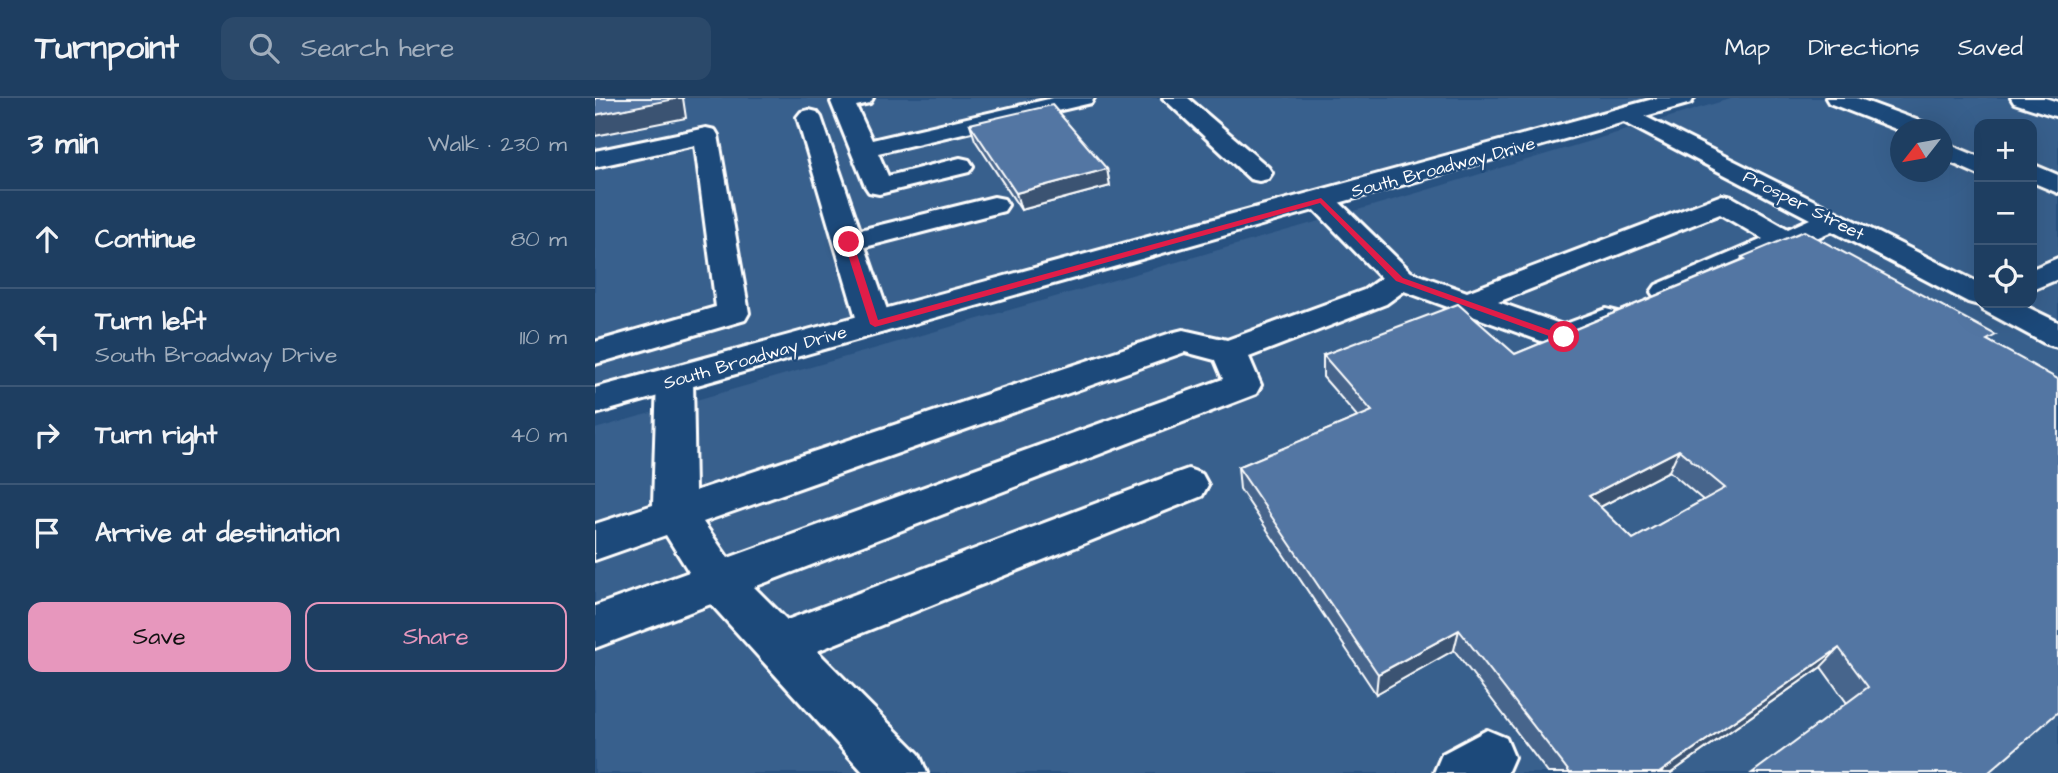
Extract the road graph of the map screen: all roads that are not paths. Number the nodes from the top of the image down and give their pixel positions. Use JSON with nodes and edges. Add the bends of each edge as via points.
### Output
{"nodes":[{"id":1,"x":1083,"y":98,"type":"edge"},
{"id":2,"x":1174,"y":98,"type":"edge"},
{"id":3,"x":1683,"y":98,"type":"edge"},
{"id":4,"x":1837,"y":98,"type":"edge"},
{"id":5,"x":2022,"y":98,"type":"edge"},
{"id":6,"x":849,"y":99,"type":"edge"},
{"id":7,"x":805,"y":104,"type":"edge"},
{"id":8,"x":2058,"y":110,"type":"edge"},
{"id":9,"x":1628,"y":115,"type":"junction"},
{"id":10,"x":1890,"y":122,"type":"edge"},
{"id":11,"x":1953,"y":139,"type":"edge"},
{"id":12,"x":1974,"y":146,"type":"edge"},
{"id":13,"x":864,"y":149,"type":"junction"},
{"id":14,"x":1953,"y":155,"type":"edge"},
{"id":15,"x":595,"y":159,"type":"edge"},
{"id":16,"x":1974,"y":165,"type":"edge"},
{"id":17,"x":960,"y":166,"type":"dead end"},
{"id":18,"x":1259,"y":173,"type":"dead end"},
{"id":19,"x":1321,"y":200,"type":"junction"},
{"id":20,"x":994,"y":205,"type":"dead end"},
{"id":21,"x":1832,"y":220,"type":"junction"},
{"id":22,"x":1786,"y":240,"type":"junction"},
{"id":23,"x":849,"y":242,"type":"junction"},
{"id":24,"x":2058,"y":267,"type":"edge"},
{"id":25,"x":2037,"y":278,"type":"edge"},
{"id":26,"x":1400,"y":279,"type":"junction"},
{"id":27,"x":1974,"y":292,"type":"edge"},
{"id":28,"x":1467,"y":303,"type":"junction"},
{"id":29,"x":2004,"y":308,"type":"edge"},
{"id":30,"x":875,"y":324,"type":"junction"},
{"id":31,"x":2058,"y":336,"type":"edge"},
{"id":32,"x":630,"y":343,"type":"junction"},
{"id":33,"x":1229,"y":352,"type":"junction"},
{"id":34,"x":595,"y":353,"type":"edge"},
{"id":35,"x":675,"y":379,"type":"junction"},
{"id":36,"x":630,"y":392,"type":"junction"},
{"id":37,"x":595,"y":401,"type":"edge"},
{"id":38,"x":1188,"y":485,"type":"dead end"},
{"id":39,"x":674,"y":513,"type":"junction"},
{"id":40,"x":595,"y":542,"type":"edge"},
{"id":41,"x":717,"y":579,"type":"junction"},
{"id":42,"x":595,"y":626,"type":"edge"},
{"id":43,"x":780,"y":644,"type":"junction"},
{"id":44,"x":900,"y":773,"type":"edge"}],
"edges":[{"from":1,"to":13,"type":"main road"},
{"from":2,"to":18,"type":"main road"},
{"from":3,"to":9,"type":"main road","name":"South Broadway Drive"},
{"from":4,"to":10,"type":"main road"},
{"from":5,"to":8,"type":"main road"},
{"from":6,"to":13,"type":"main road"},
{"from":7,"to":23,"type":"main road"},
{"from":9,"to":19,"type":"main road","name":"South Broadway Drive"},
{"from":9,"to":21,"type":"main road","name":"Prosper Street"},
{"from":11,"to":12,"type":"main road"},
{"from":13,"to":17,"type":"main road","via":[[879,186]]},
{"from":14,"to":16,"type":"main road"},
{"from":15,"to":32,"type":"main road","via":[[706,135],[733,313]]},
{"from":19,"to":26,"type":"main road"},
{"from":19,"to":30,"type":"main road","name":"South Broadway Drive"},
{"from":20,"to":23,"type":"main road"},
{"from":21,"to":22,"type":"main road"},
{"from":21,"to":27,"type":"main road","name":"Prosper Street"},
{"from":22,"to":28,"type":"main road","via":[[1564,337]]},
{"from":22,"to":28,"type":"main road","via":[[1722,204]]},
{"from":23,"to":30,"type":"main road"},
{"from":24,"to":25,"type":"main road"},
{"from":26,"to":28,"type":"main road"},
{"from":26,"to":33,"type":"main road","via":[[1375,297]]},
{"from":29,"to":31,"type":"main road"},
{"from":30,"to":35,"type":"main road","name":"South Broadway Drive"},
{"from":32,"to":34,"type":"main road"},
{"from":32,"to":36,"type":"main road"},
{"from":33,"to":39,"type":"main road","via":[[1183,341]]},
{"from":33,"to":41,"type":"main road","via":[[1243,385]]},
{"from":35,"to":36,"type":"main road","name":"South Broadway Drive"},
{"from":35,"to":39,"type":"main road"},
{"from":36,"to":37,"type":"main road","name":"South Broadway Drive"},
{"from":38,"to":43,"type":"main road"},
{"from":39,"to":40,"type":"main road"},
{"from":39,"to":41,"type":"main road"},
{"from":41,"to":42,"type":"main road"},
{"from":41,"to":43,"type":"main road"},
{"from":43,"to":44,"type":"main road"}]}
